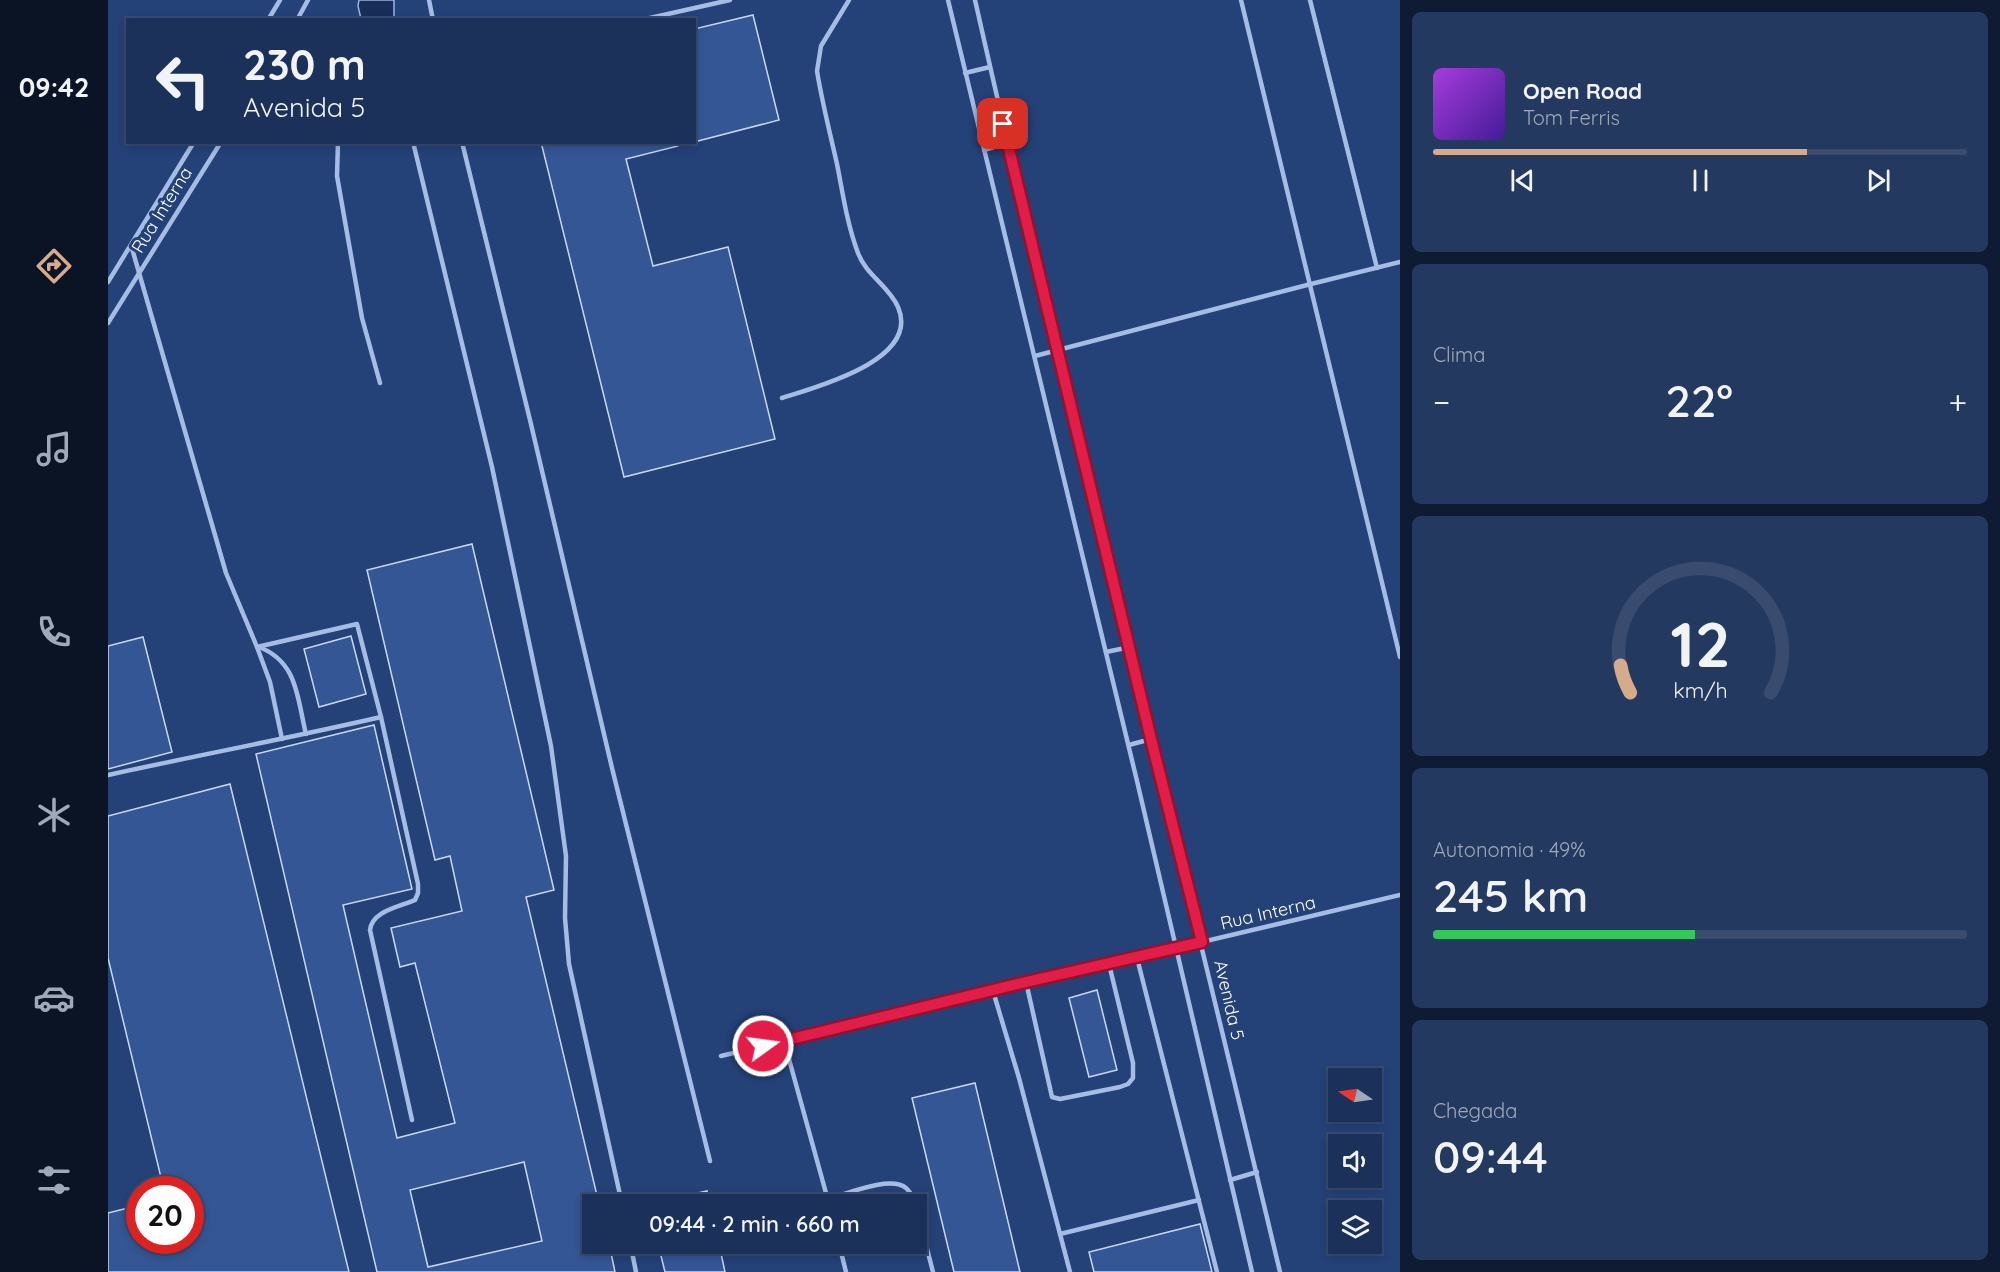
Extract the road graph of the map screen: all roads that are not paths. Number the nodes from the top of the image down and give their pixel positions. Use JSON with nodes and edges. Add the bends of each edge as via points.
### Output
{"nodes":[{"id":1,"x":280,"y":0,"type":"edge"},
{"id":2,"x":308,"y":0,"type":"edge"},
{"id":3,"x":429,"y":0,"type":"edge"},
{"id":4,"x":730,"y":0,"type":"edge"},
{"id":5,"x":849,"y":0,"type":"edge"},
{"id":6,"x":948,"y":0,"type":"edge"},
{"id":7,"x":975,"y":0,"type":"edge"},
{"id":8,"x":1241,"y":0,"type":"edge"},
{"id":9,"x":1310,"y":0,"type":"edge"},
{"id":10,"x":269,"y":18,"type":"edge"},
{"id":11,"x":298,"y":18,"type":"edge"},
{"id":12,"x":434,"y":18,"type":"edge"},
{"id":13,"x":650,"y":18,"type":"edge"},
{"id":14,"x":990,"y":67,"type":"junction"},
{"id":15,"x":965,"y":73,"type":"junction"},
{"id":16,"x":1007,"y":143,"type":"junction"},
{"id":17,"x":193,"y":144,"type":"edge"},
{"id":18,"x":220,"y":144,"type":"edge"},
{"id":19,"x":338,"y":144,"type":"edge"},
{"id":20,"x":412,"y":144,"type":"edge"},
{"id":21,"x":462,"y":144,"type":"edge"},
{"id":22,"x":984,"y":150,"type":"junction"},
{"id":23,"x":130,"y":246,"type":"junction"},
{"id":24,"x":1400,"y":262,"type":"edge"},
{"id":25,"x":1377,"y":268,"type":"junction"},
{"id":26,"x":139,"y":271,"type":"junction"},
{"id":27,"x":108,"y":282,"type":"edge"},
{"id":28,"x":1311,"y":284,"type":"junction"},
{"id":29,"x":108,"y":323,"type":"edge"},
{"id":30,"x":1058,"y":350,"type":"junction"},
{"id":31,"x":1035,"y":356,"type":"junction"},
{"id":32,"x":380,"y":383,"type":"dead end"},
{"id":33,"x":782,"y":399,"type":"dead end"},
{"id":34,"x":257,"y":647,"type":"junction"},
{"id":35,"x":1130,"y":647,"type":"junction"},
{"id":36,"x":1106,"y":652,"type":"junction"},
{"id":37,"x":1400,"y":657,"type":"edge"},
{"id":38,"x":381,"y":717,"type":"junction"},
{"id":39,"x":306,"y":734,"type":"junction"},
{"id":40,"x":1151,"y":739,"type":"junction"},
{"id":41,"x":282,"y":740,"type":"junction"},
{"id":42,"x":1128,"y":745,"type":"junction"},
{"id":43,"x":108,"y":776,"type":"edge"},
{"id":44,"x":1400,"y":895,"type":"edge"},
{"id":45,"x":1202,"y":942,"type":"junction"},
{"id":46,"x":1176,"y":948,"type":"junction"},
{"id":47,"x":1137,"y":958,"type":"junction"},
{"id":48,"x":1109,"y":964,"type":"junction"},
{"id":49,"x":1026,"y":982,"type":"junction"},
{"id":50,"x":993,"y":991,"type":"junction"},
{"id":51,"x":784,"y":1041,"type":"junction"},
{"id":52,"x":721,"y":1056,"type":"dead end"},
{"id":53,"x":412,"y":1120,"type":"dead end"},
{"id":54,"x":710,"y":1161,"type":"dead end"},
{"id":55,"x":1257,"y":1172,"type":"junction"},
{"id":56,"x":1230,"y":1180,"type":"junction"},
{"id":57,"x":620,"y":1194,"type":"edge"},
{"id":58,"x":827,"y":1194,"type":"edge"},
{"id":59,"x":854,"y":1194,"type":"edge"},
{"id":60,"x":910,"y":1194,"type":"edge"},
{"id":61,"x":1199,"y":1200,"type":"junction"},
{"id":62,"x":1060,"y":1234,"type":"junction"},
{"id":63,"x":927,"y":1248,"type":"edge"},
{"id":64,"x":632,"y":1254,"type":"edge"},
{"id":65,"x":842,"y":1254,"type":"edge"},
{"id":66,"x":636,"y":1272,"type":"edge"},
{"id":67,"x":846,"y":1272,"type":"edge"},
{"id":68,"x":933,"y":1272,"type":"edge"},
{"id":69,"x":1070,"y":1272,"type":"edge"},
{"id":70,"x":1217,"y":1272,"type":"edge"},
{"id":71,"x":1252,"y":1272,"type":"edge"},
{"id":72,"x":1280,"y":1272,"type":"edge"}],
"edges":[{"from":1,"to":10,"type":"lane"},
{"from":2,"to":11,"type":"lane"},
{"from":3,"to":12,"type":"lane"},
{"from":4,"to":13,"type":"lane"},
{"from":5,"to":33,"type":"lane","via":[[821,46],[816,71],[859,256],[894,299],[901,326],[888,350],[867,366]]},
{"from":6,"to":15,"type":"lane"},
{"from":7,"to":14,"type":"lane","name":"Avenida 5"},
{"from":8,"to":28,"type":"lane"},
{"from":9,"to":25,"type":"lane"},
{"from":14,"to":15,"type":"lane"},
{"from":14,"to":16,"type":"lane","name":"Avenida 5"},
{"from":15,"to":22,"type":"lane"},
{"from":16,"to":22,"type":"lane"},
{"from":16,"to":30,"type":"lane","name":"Avenida 5"},
{"from":17,"to":23,"type":"lane"},
{"from":18,"to":26,"type":"lane","name":"Rua Interna"},
{"from":19,"to":32,"type":"lane","via":[[337,176],[363,318]]},
{"from":20,"to":57,"type":"lane","via":[[492,467],[551,746],[565,844],[569,964]]},
{"from":21,"to":54,"type":"lane"},
{"from":22,"to":31,"type":"lane"},
{"from":23,"to":26,"type":"lane"},
{"from":23,"to":27,"type":"lane"},
{"from":24,"to":25,"type":"lane"},
{"from":25,"to":28,"type":"lane"},
{"from":26,"to":29,"type":"lane","name":"Rua Interna"},
{"from":26,"to":34,"type":"lane","via":[[226,573]]},
{"from":28,"to":30,"type":"lane"},
{"from":28,"to":37,"type":"lane"},
{"from":30,"to":31,"type":"lane"},
{"from":30,"to":35,"type":"lane","name":"Avenida 5"},
{"from":31,"to":36,"type":"lane"},
{"from":34,"to":38,"type":"lane","via":[[357,624]]},
{"from":34,"to":39,"type":"lane","via":[[275,653],[292,674]]},
{"from":34,"to":41,"type":"lane","via":[[270,682]]},
{"from":35,"to":36,"type":"lane"},
{"from":35,"to":40,"type":"lane","name":"Avenida 5"},
{"from":36,"to":42,"type":"lane"},
{"from":38,"to":39,"type":"lane"},
{"from":38,"to":53,"type":"lane","via":[[418,892],[414,900],[374,918],[370,930]]},
{"from":39,"to":41,"type":"lane"},
{"from":40,"to":42,"type":"lane"},
{"from":40,"to":45,"type":"lane","name":"Avenida 5"},
{"from":41,"to":43,"type":"lane"},
{"from":42,"to":46,"type":"lane"},
{"from":44,"to":45,"type":"lane","name":"Rua Interna"},
{"from":45,"to":46,"type":"lane","name":"Rua Interna"},
{"from":45,"to":55,"type":"lane","name":"Avenida 5"},
{"from":46,"to":47,"type":"lane","name":"Rua Interna"},
{"from":46,"to":56,"type":"lane"},
{"from":47,"to":48,"type":"lane","name":"Rua Interna"},
{"from":47,"to":61,"type":"lane"},
{"from":48,"to":49,"type":"lane","name":"Rua Interna"},
{"from":48,"to":49,"type":"lane","via":[[1133,1063],[1133,1078],[1120,1087],[1060,1099],[1052,1097]]},
{"from":49,"to":50,"type":"lane","name":"Rua Interna"},
{"from":50,"to":51,"type":"lane","name":"Rua Interna"},
{"from":50,"to":62,"type":"lane"},
{"from":51,"to":52,"type":"lane","name":"Rua Interna"},
{"from":51,"to":58,"type":"lane"},
{"from":55,"to":56,"type":"lane"},
{"from":55,"to":72,"type":"lane","name":"Avenida 5"},
{"from":56,"to":71,"type":"lane"},
{"from":59,"to":60,"type":"lane","via":[[889,1183],[900,1184]]},
{"from":61,"to":62,"type":"lane"},
{"from":61,"to":70,"type":"lane"},
{"from":62,"to":69,"type":"lane"},
{"from":63,"to":68,"type":"lane"},
{"from":64,"to":66,"type":"lane"},
{"from":65,"to":67,"type":"lane"}]}
